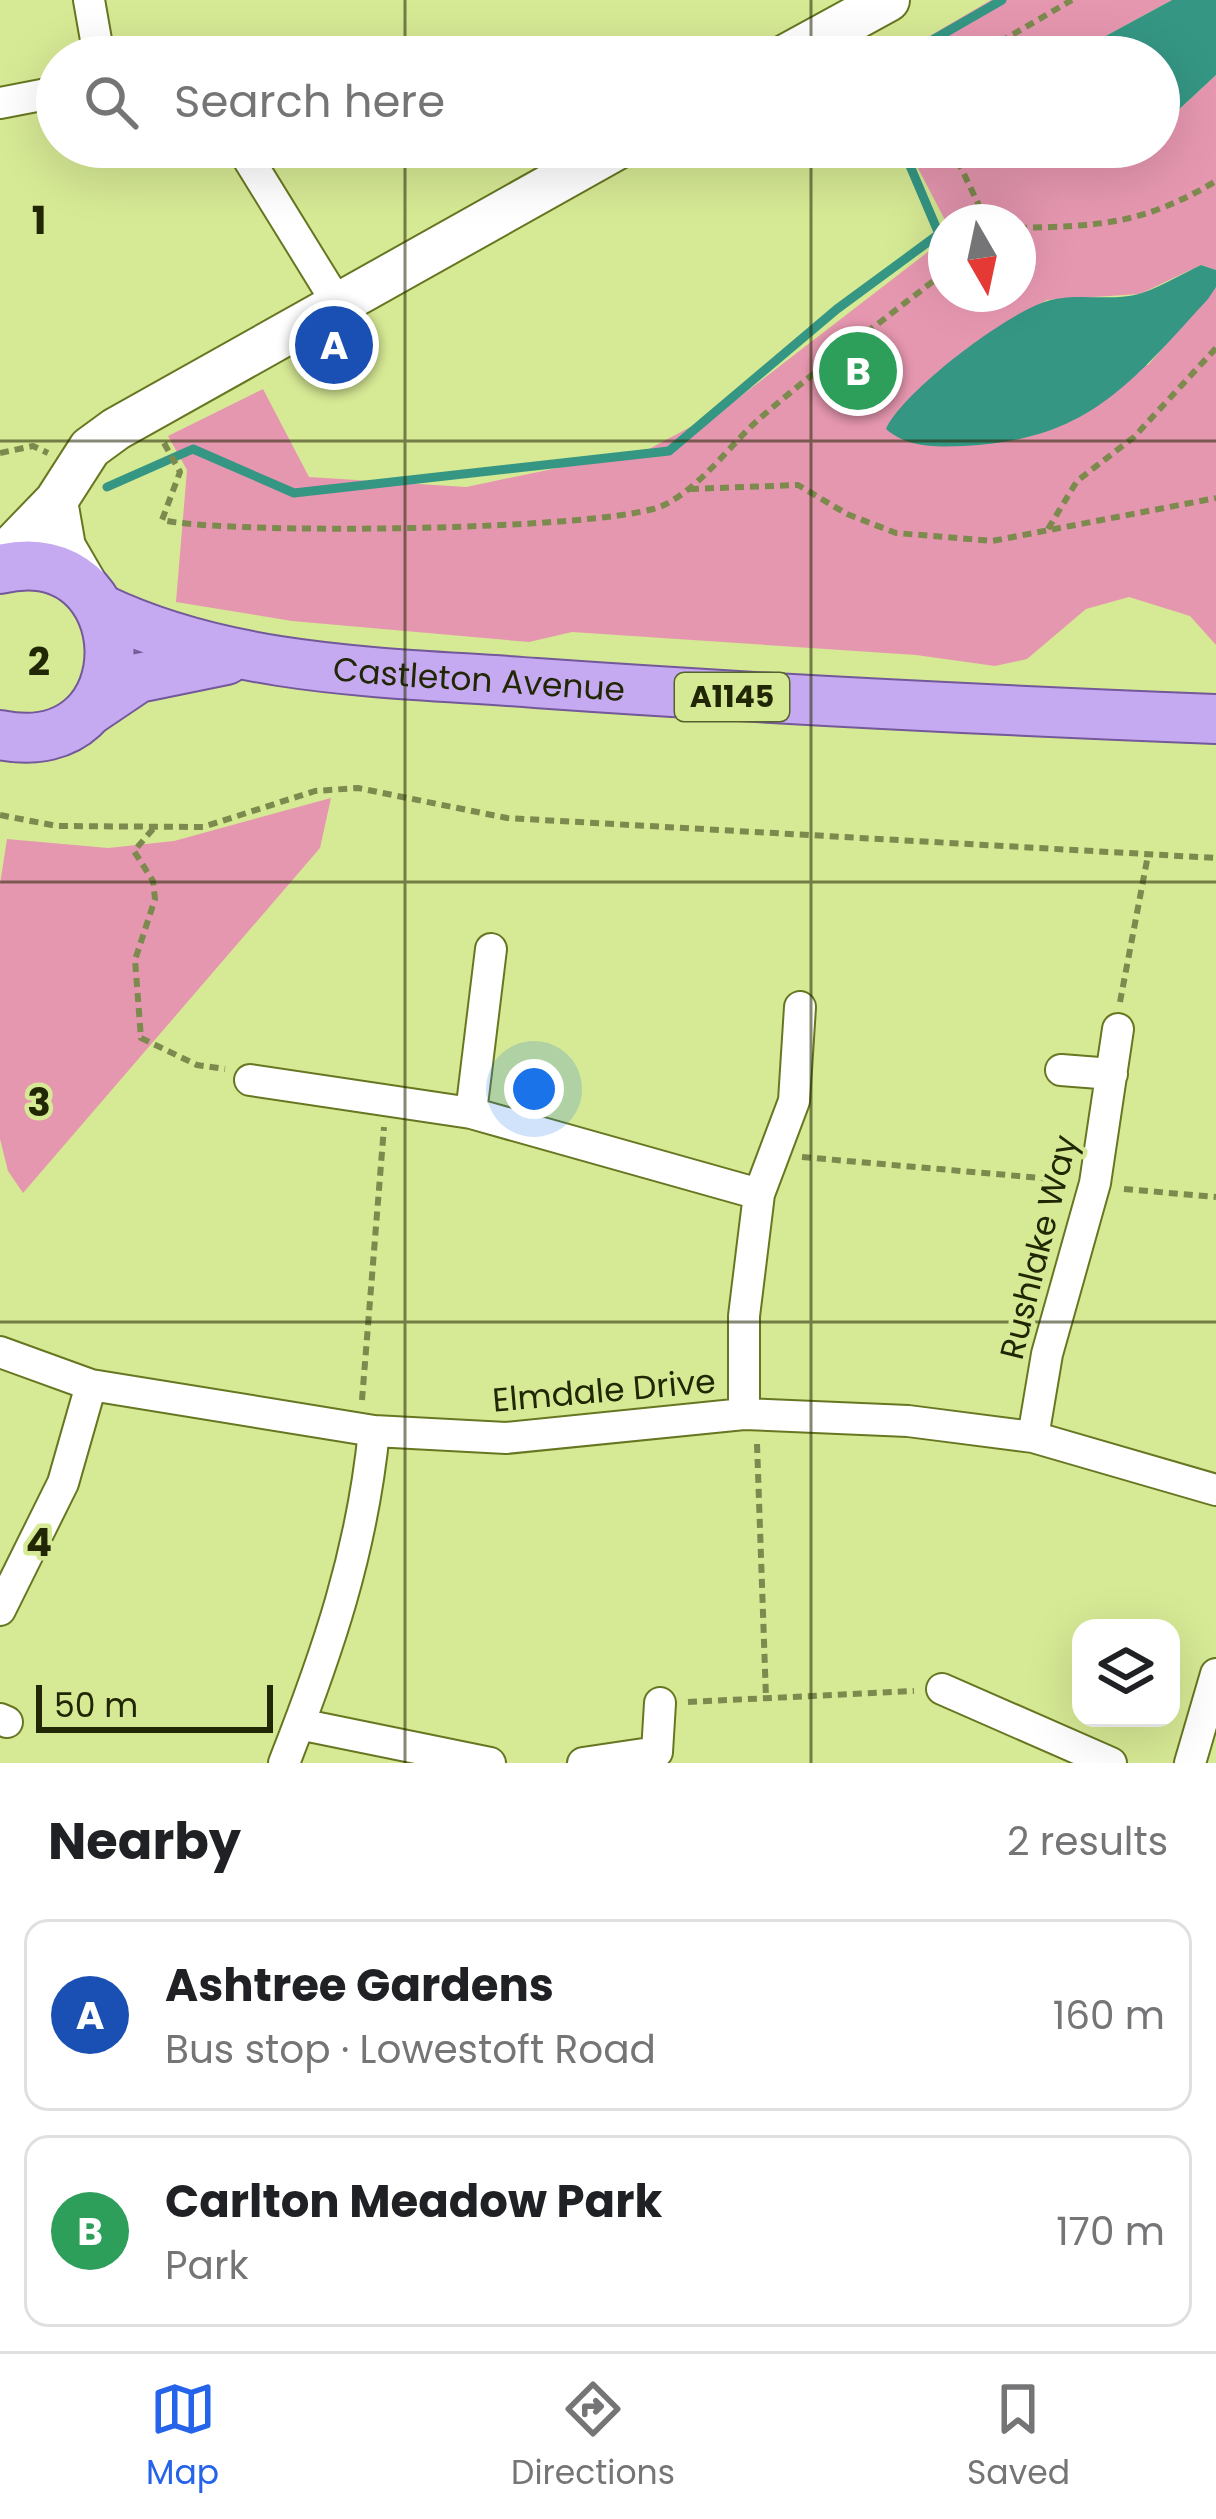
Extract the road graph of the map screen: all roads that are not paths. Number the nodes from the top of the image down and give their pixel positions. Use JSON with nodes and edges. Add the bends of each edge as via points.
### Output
{"nodes":[{"id":1,"x":89,"y":0,"type":"edge"},
{"id":2,"x":888,"y":0,"type":"edge"},
{"id":3,"x":95,"y":36,"type":"edge"},
{"id":4,"x":822,"y":36,"type":"edge"},
{"id":5,"x":36,"y":96,"type":"edge"},
{"id":6,"x":0,"y":103,"type":"edge"},
{"id":7,"x":255,"y":168,"type":"edge"},
{"id":8,"x":580,"y":168,"type":"edge"},
{"id":9,"x":336,"y":301,"type":"junction"},
{"id":10,"x":56,"y":500,"type":"junction"},
{"id":11,"x":0,"y":559,"type":"edge"},
{"id":12,"x":0,"y":569,"type":"edge"},
{"id":13,"x":97,"y":603,"type":"junction"},
{"id":14,"x":249,"y":657,"type":"junction"},
{"id":15,"x":84,"y":715,"type":"junction"},
{"id":16,"x":1216,"y":718,"type":"edge"},
{"id":17,"x":0,"y":735,"type":"edge"},
{"id":18,"x":491,"y":949,"type":"dead end"},
{"id":19,"x":800,"y":1007,"type":"dead end"},
{"id":20,"x":1118,"y":1029,"type":"road end"},
{"id":21,"x":1061,"y":1070,"type":"dead end"},
{"id":22,"x":1112,"y":1074,"type":"junction"},
{"id":23,"x":250,"y":1080,"type":"road end"},
{"id":24,"x":471,"y":1113,"type":"junction"},
{"id":25,"x":759,"y":1194,"type":"junction"},
{"id":26,"x":0,"y":1352,"type":"edge"},
{"id":27,"x":92,"y":1384,"type":"junction"},
{"id":28,"x":744,"y":1414,"type":"junction"},
{"id":29,"x":374,"y":1431,"type":"junction"},
{"id":30,"x":1033,"y":1438,"type":"junction"},
{"id":31,"x":1216,"y":1490,"type":"edge"},
{"id":32,"x":0,"y":1610,"type":"edge"},
{"id":33,"x":1216,"y":1674,"type":"edge"},
{"id":34,"x":942,"y":1689,"type":"road end"},
{"id":35,"x":660,"y":1703,"type":"road end"},
{"id":36,"x":299,"y":1724,"type":"junction"},
{"id":37,"x":284,"y":1763,"type":"edge"},
{"id":38,"x":490,"y":1763,"type":"edge"},
{"id":39,"x":583,"y":1763,"type":"edge"},
{"id":40,"x":1111,"y":1763,"type":"edge"},
{"id":41,"x":1190,"y":1763,"type":"edge"}],
"edges":[{"from":1,"to":3,"type":"street"},
{"from":2,"to":4,"type":"street"},
{"from":5,"to":6,"type":"street"},
{"from":7,"to":9,"type":"street"},
{"from":8,"to":9,"type":"street"},
{"from":9,"to":10,"type":"street","via":[[116,429],[90,448]]},
{"from":10,"to":11,"type":"street"},
{"from":10,"to":13,"type":"street","via":[[64,547]]},
{"from":12,"to":13,"type":"main road","name":"Castleton Avenue","number":"A1145","via":[[43,566]]},
{"from":13,"to":14,"type":"main road","name":"Castleton Avenue","number":"A1145","via":[[149,630]]},
{"from":13,"to":15,"type":"main road","via":[[111,665]]},
{"from":14,"to":15,"type":"main road","name":"Castleton Avenue","number":"A1145","via":[[138,678]]},
{"from":14,"to":16,"type":"main road","name":"Castleton Avenue","number":"A1145","via":[[802,702]]},
{"from":15,"to":17,"type":"main road","name":"Castleton Avenue","number":"A1145","via":[[35,738]]},
{"from":18,"to":24,"type":"street"},
{"from":19,"to":25,"type":"street","via":[[794,1101]]},
{"from":20,"to":22,"type":"street","name":"Rushlake Way"},
{"from":21,"to":22,"type":"street"},
{"from":22,"to":30,"type":"street","name":"Rushlake Way","via":[[1095,1183],[1047,1354]]},
{"from":23,"to":24,"type":"street"},
{"from":24,"to":25,"type":"street"},
{"from":25,"to":28,"type":"street"},
{"from":26,"to":27,"type":"street","name":"Elmdale Drive"},
{"from":27,"to":29,"type":"street","name":"Elmdale Drive"},
{"from":27,"to":32,"type":"street","via":[[63,1483]]},
{"from":28,"to":29,"type":"street","name":"Elmdale Drive","via":[[506,1438]]},
{"from":28,"to":30,"type":"street","name":"Elmdale Drive","via":[[908,1421]]},
{"from":29,"to":36,"type":"street","via":[[348,1590]]},
{"from":30,"to":31,"type":"street","name":"Elmdale Drive"},
{"from":33,"to":41,"type":"street"},
{"from":34,"to":40,"type":"street"},
{"from":35,"to":39,"type":"street","via":[[657,1752]]},
{"from":36,"to":37,"type":"street"},
{"from":36,"to":38,"type":"street"}]}
